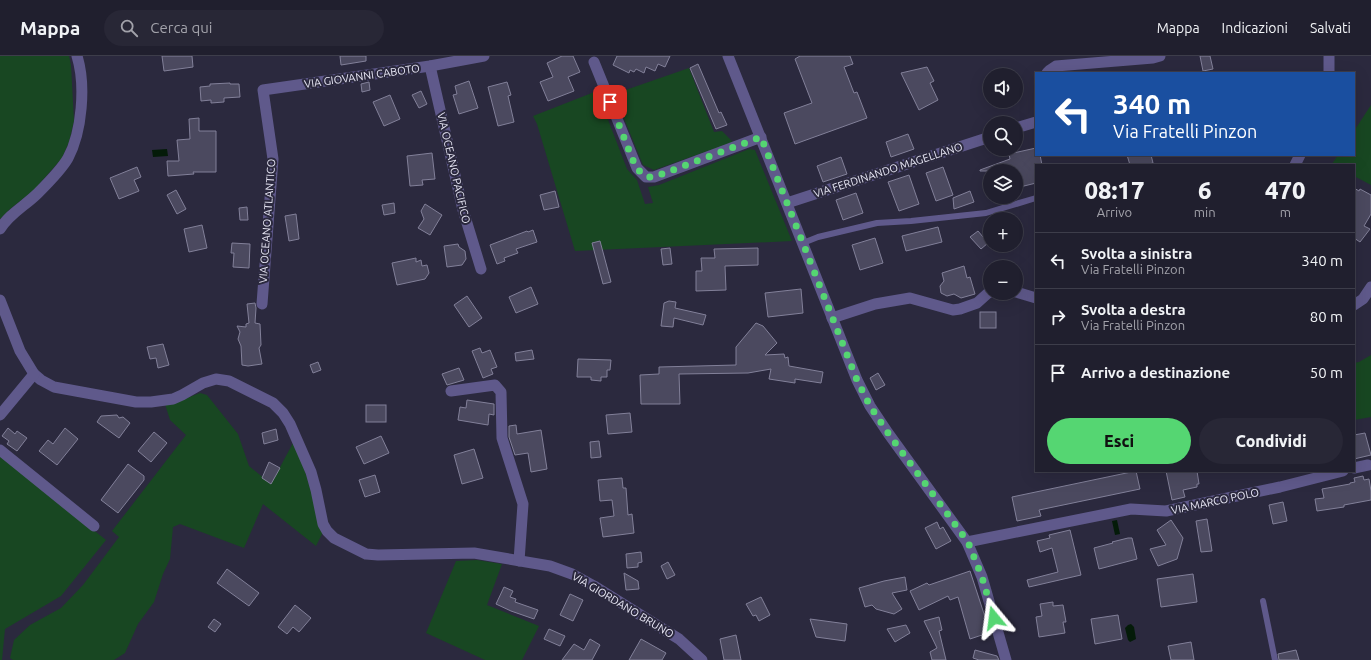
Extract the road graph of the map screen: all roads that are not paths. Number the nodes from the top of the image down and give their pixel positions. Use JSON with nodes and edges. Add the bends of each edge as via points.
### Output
{"nodes":[{"id":1,"x":77,"y":56,"type":"edge"},
{"id":2,"x":484,"y":56,"type":"edge"},
{"id":3,"x":728,"y":56,"type":"edge"},
{"id":4,"x":1160,"y":56,"type":"edge"},
{"id":5,"x":1330,"y":56,"type":"edge"},
{"id":6,"x":594,"y":62,"type":"dead end"},
{"id":7,"x":430,"y":66,"type":"junction"},
{"id":8,"x":1048,"y":72,"type":"edge"},
{"id":9,"x":1329,"y":72,"type":"edge"},
{"id":10,"x":263,"y":90,"type":"joint"},
{"id":11,"x":1035,"y":122,"type":"edge"},
{"id":12,"x":1023,"y":126,"type":"edge"},
{"id":13,"x":761,"y":137,"type":"junction"},
{"id":14,"x":983,"y":139,"type":"edge"},
{"id":15,"x":1035,"y":198,"type":"edge"},
{"id":16,"x":787,"y":203,"type":"junction"},
{"id":17,"x":0,"y":229,"type":"edge"},
{"id":18,"x":803,"y":243,"type":"junction"},
{"id":19,"x":481,"y":269,"type":"dead end"},
{"id":20,"x":1371,"y":287,"type":"edge"},
{"id":21,"x":1023,"y":294,"type":"edge"},
{"id":22,"x":983,"y":298,"type":"edge"},
{"id":23,"x":1035,"y":298,"type":"edge"},
{"id":24,"x":0,"y":300,"type":"edge"},
{"id":25,"x":262,"y":304,"type":"dead end"},
{"id":26,"x":1355,"y":304,"type":"edge"},
{"id":27,"x":832,"y":318,"type":"junction"},
{"id":28,"x":34,"y":374,"type":"junction"},
{"id":29,"x":451,"y":391,"type":"dead end"},
{"id":30,"x":0,"y":415,"type":"edge"},
{"id":31,"x":0,"y":450,"type":"edge"},
{"id":32,"x":1368,"y":465,"type":"dead end"},
{"id":33,"x":1355,"y":468,"type":"edge"},
{"id":34,"x":1339,"y":472,"type":"edge"},
{"id":35,"x":94,"y":526,"type":"dead end"},
{"id":36,"x":968,"y":542,"type":"junction"},
{"id":37,"x":519,"y":561,"type":"junction"},
{"id":38,"x":1263,"y":601,"type":"dead end"},
{"id":39,"x":702,"y":660,"type":"edge"},
{"id":40,"x":1006,"y":660,"type":"edge"},
{"id":41,"x":1275,"y":660,"type":"edge"}],
"edges":[{"from":1,"to":17,"type":"street","via":[[82,93],[80,120],[75,142],[67,160],[37,194],[6,220]]},
{"from":2,"to":7,"type":"street","name":"VIA GIOVANNI CABOTO"},
{"from":3,"to":13,"type":"street"},
{"from":4,"to":8,"type":"street","via":[[1056,66]]},
{"from":5,"to":9,"type":"street"},
{"from":6,"to":13,"type":"street","via":[[636,168],[646,177],[654,177]]},
{"from":7,"to":10,"type":"street","name":"VIA GIOVANNI CABOTO"},
{"from":7,"to":19,"type":"street","name":"VIA OCEANO PACIFICO","via":[[463,210]]},
{"from":10,"to":25,"type":"street","name":"VIA OCEANO ATLANTICO","via":[[273,159]]},
{"from":11,"to":12,"type":"street"},
{"from":13,"to":16,"type":"street"},
{"from":14,"to":16,"type":"street","name":"VIA FERDINANDO MAGELLANO"},
{"from":15,"to":18,"type":"lane","via":[[986,213],[877,223]]},
{"from":16,"to":18,"type":"street"},
{"from":18,"to":27,"type":"street"},
{"from":20,"to":26,"type":"street","via":[[1364,299]]},
{"from":21,"to":23,"type":"street"},
{"from":22,"to":27,"type":"street","via":[[977,303],[953,310],[910,298],[875,304]]},
{"from":24,"to":28,"type":"street","name":"VIA GIORDANO BRUNO","via":[[20,351]]},
{"from":27,"to":36,"type":"street","via":[[870,406]]},
{"from":28,"to":30,"type":"street"},
{"from":28,"to":37,"type":"street","name":"VIA GIORDANO BRUNO","via":[[54,387],[136,402],[173,398],[203,383],[216,379],[229,380],[272,403],[284,413],[311,472],[323,524],[334,538],[366,554],[474,553]]},
{"from":29,"to":37,"type":"street","via":[[495,385],[501,392],[502,438],[524,504]]},
{"from":31,"to":35,"type":"street"},
{"from":32,"to":33,"type":"street"},
{"from":34,"to":36,"type":"street","name":"VIA MARCO POLO","via":[[1166,511],[1131,509]]},
{"from":36,"to":40,"type":"street","via":[[982,577]]},
{"from":37,"to":39,"type":"street","name":"VIA GIORDANO BRUNO","via":[[550,566],[572,574],[679,639]]},
{"from":38,"to":41,"type":"lane"}]}
